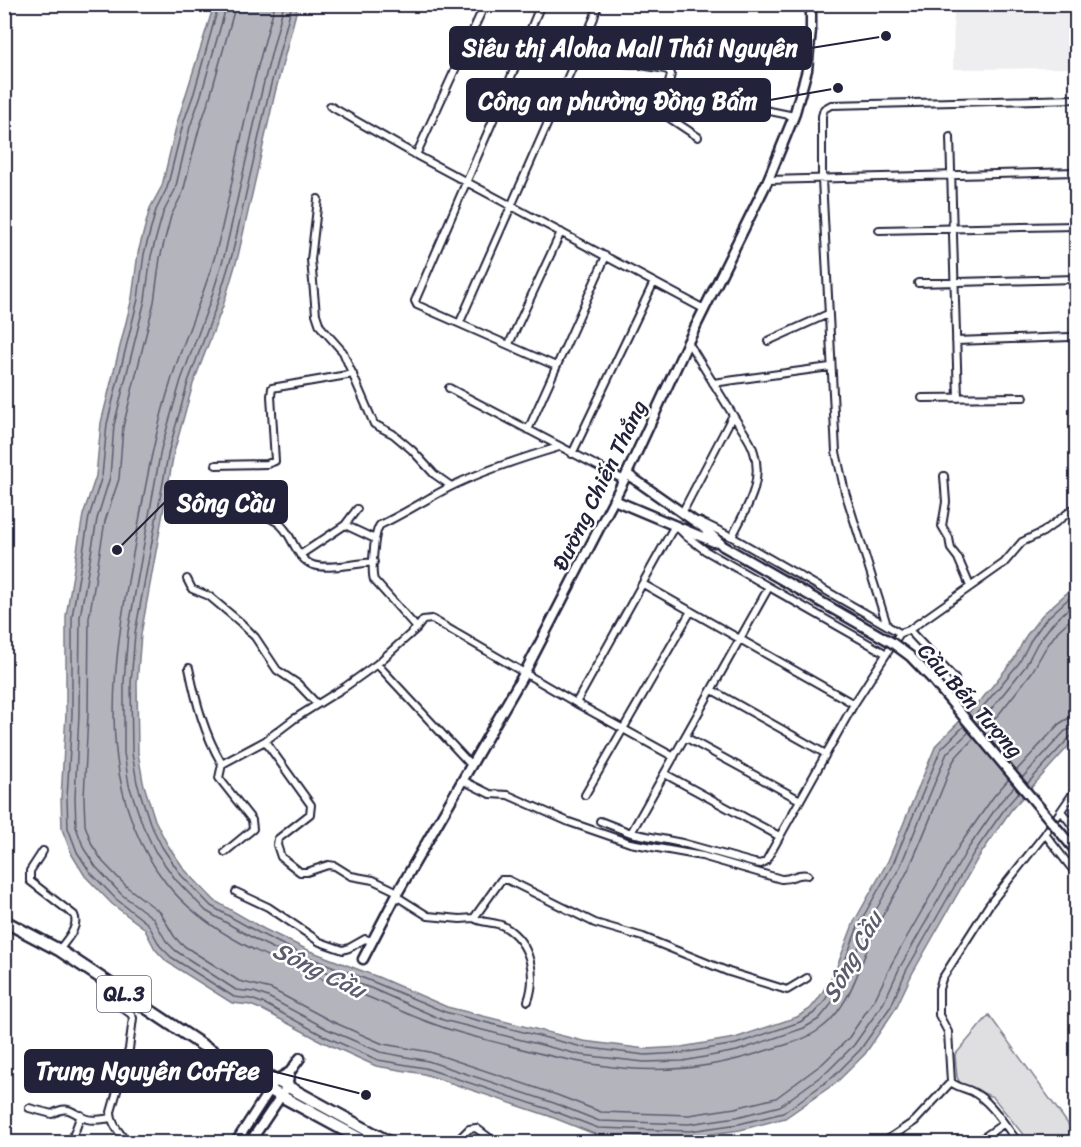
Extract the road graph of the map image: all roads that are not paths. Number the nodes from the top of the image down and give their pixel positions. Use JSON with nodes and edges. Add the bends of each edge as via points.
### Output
{"nodes":[{"id":1,"x":485,"y":4,"type":"edge"},
{"id":2,"x":541,"y":4,"type":"edge"},
{"id":3,"x":598,"y":4,"type":"edge"},
{"id":4,"x":811,"y":4,"type":"edge"},
{"id":5,"x":579,"y":53,"type":"junction"},
{"id":6,"x":668,"y":94,"type":"junction"},
{"id":7,"x":1077,"y":99,"type":"edge"},
{"id":8,"x":330,"y":106,"type":"dead end"},
{"id":9,"x":794,"y":116,"type":"junction"},
{"id":10,"x":698,"y":137,"type":"dead end"},
{"id":11,"x":950,"y":137,"type":"dead end"},
{"id":12,"x":416,"y":155,"type":"junction"},
{"id":13,"x":1077,"y":172,"type":"edge"},
{"id":14,"x":950,"y":175,"type":"junction"},
{"id":15,"x":822,"y":179,"type":"junction"},
{"id":16,"x":768,"y":180,"type":"junction"},
{"id":17,"x":466,"y":182,"type":"junction"},
{"id":18,"x":318,"y":199,"type":"dead end"},
{"id":19,"x":511,"y":205,"type":"junction"},
{"id":20,"x":1077,"y":226,"type":"edge"},
{"id":21,"x":952,"y":229,"type":"junction"},
{"id":22,"x":879,"y":230,"type":"dead end"},
{"id":23,"x":561,"y":232,"type":"junction"},
{"id":24,"x":606,"y":256,"type":"junction"},
{"id":25,"x":1077,"y":279,"type":"edge"},
{"id":26,"x":654,"y":282,"type":"junction"},
{"id":27,"x":954,"y":282,"type":"junction"},
{"id":28,"x":918,"y":283,"type":"dead end"},
{"id":29,"x":704,"y":309,"type":"junction"},
{"id":30,"x":828,"y":315,"type":"junction"},
{"id":31,"x":460,"y":322,"type":"junction"},
{"id":32,"x":1070,"y":337,"type":"dead end"},
{"id":33,"x":956,"y":340,"type":"junction"},
{"id":34,"x":768,"y":341,"type":"dead end"},
{"id":35,"x":688,"y":342,"type":"junction"},
{"id":36,"x":509,"y":344,"type":"junction"},
{"id":37,"x":556,"y":366,"type":"junction"},
{"id":38,"x":830,"y":368,"type":"junction"},
{"id":39,"x":352,"y":374,"type":"junction"},
{"id":40,"x":713,"y":382,"type":"junction"},
{"id":41,"x":449,"y":388,"type":"dead end"},
{"id":42,"x":1024,"y":397,"type":"dead end"},
{"id":43,"x":922,"y":398,"type":"dead end"},
{"id":44,"x":958,"y":398,"type":"junction"},
{"id":45,"x":733,"y":415,"type":"junction"},
{"id":46,"x":528,"y":430,"type":"junction"},
{"id":47,"x":559,"y":447,"type":"junction"},
{"id":48,"x":572,"y":454,"type":"junction"},
{"id":49,"x":216,"y":465,"type":"dead end"},
{"id":50,"x":944,"y":476,"type":"dead end"},
{"id":51,"x":626,"y":477,"type":"junction"},
{"id":52,"x":451,"y":486,"type":"junction"},
{"id":53,"x":614,"y":500,"type":"junction"},
{"id":54,"x":1077,"y":507,"type":"edge"},
{"id":55,"x":357,"y":509,"type":"dead end"},
{"id":56,"x":228,"y":510,"type":"dead end"},
{"id":57,"x":682,"y":513,"type":"junction"},
{"id":58,"x":345,"y":525,"type":"junction"},
{"id":59,"x":675,"y":525,"type":"junction"},
{"id":60,"x":732,"y":537,"type":"junction"},
{"id":61,"x":375,"y":539,"type":"junction"},
{"id":62,"x":723,"y":546,"type":"junction"},
{"id":63,"x":300,"y":555,"type":"junction"},
{"id":64,"x":374,"y":562,"type":"junction"},
{"id":65,"x":187,"y":579,"type":"dead end"},
{"id":66,"x":643,"y":584,"type":"junction"},
{"id":67,"x":970,"y":586,"type":"junction"},
{"id":68,"x":769,"y":587,"type":"junction"},
{"id":69,"x":691,"y":611,"type":"junction"},
{"id":70,"x":887,"y":625,"type":"junction"},
{"id":71,"x":417,"y":628,"type":"junction"},
{"id":72,"x":909,"y":630,"type":"junction"},
{"id":73,"x":900,"y":633,"type":"junction"},
{"id":74,"x":740,"y":639,"type":"junction"},
{"id":75,"x":885,"y":653,"type":"junction"},
{"id":76,"x":378,"y":664,"type":"junction"},
{"id":77,"x":189,"y":668,"type":"dead end"},
{"id":78,"x":525,"y":672,"type":"junction"},
{"id":79,"x":955,"y":679,"type":"dead end"},
{"id":80,"x":712,"y":690,"type":"junction"},
{"id":81,"x":576,"y":703,"type":"junction"},
{"id":82,"x":317,"y":704,"type":"junction"},
{"id":83,"x":854,"y":704,"type":"junction"},
{"id":84,"x":624,"y":730,"type":"junction"},
{"id":85,"x":685,"y":737,"type":"junction"},
{"id":86,"x":265,"y":741,"type":"junction"},
{"id":87,"x":826,"y":754,"type":"junction"},
{"id":88,"x":674,"y":757,"type":"junction"},
{"id":89,"x":222,"y":764,"type":"junction"},
{"id":90,"x":471,"y":765,"type":"junction"},
{"id":91,"x":665,"y":774,"type":"junction"},
{"id":92,"x":462,"y":780,"type":"junction"},
{"id":93,"x":1077,"y":789,"type":"edge"},
{"id":94,"x":585,"y":795,"type":"dead end"},
{"id":95,"x":800,"y":800,"type":"junction"},
{"id":96,"x":1061,"y":811,"type":"junction"},
{"id":97,"x":600,"y":821,"type":"dead end"},
{"id":98,"x":1077,"y":830,"type":"edge"},
{"id":99,"x":631,"y":833,"type":"junction"},
{"id":100,"x":1045,"y":834,"type":"junction"},
{"id":101,"x":779,"y":836,"type":"junction"},
{"id":102,"x":1077,"y":850,"type":"edge"},
{"id":103,"x":43,"y":851,"type":"dead end"},
{"id":104,"x":225,"y":852,"type":"dead end"},
{"id":105,"x":1077,"y":858,"type":"edge"},
{"id":106,"x":1070,"y":865,"type":"junction"},
{"id":107,"x":1077,"y":873,"type":"edge"},
{"id":108,"x":808,"y":875,"type":"dead end"},
{"id":109,"x":236,"y":892,"type":"dead end"},
{"id":110,"x":397,"y":894,"type":"junction"},
{"id":111,"x":474,"y":918,"type":"junction"},
{"id":112,"x":4,"y":921,"type":"edge"},
{"id":113,"x":372,"y":941,"type":"junction"},
{"id":114,"x":59,"y":950,"type":"junction"},
{"id":115,"x":363,"y":958,"type":"dead end"},
{"id":116,"x":807,"y":978,"type":"dead end"},
{"id":117,"x":111,"y":985,"type":"junction"},
{"id":118,"x":528,"y":1001,"type":"dead end"},
{"id":119,"x":300,"y":1058,"type":"dead end"},
{"id":120,"x":242,"y":1068,"type":"junction"},
{"id":121,"x":290,"y":1072,"type":"junction"},
{"id":122,"x":276,"y":1080,"type":"junction"},
{"id":123,"x":951,"y":1082,"type":"junction"},
{"id":124,"x":270,"y":1090,"type":"junction"},
{"id":125,"x":284,"y":1091,"type":"junction"},
{"id":126,"x":29,"y":1107,"type":"dead end"},
{"id":127,"x":81,"y":1115,"type":"junction"},
{"id":128,"x":111,"y":1118,"type":"junction"},
{"id":129,"x":1004,"y":1124,"type":"junction"},
{"id":130,"x":71,"y":1143,"type":"edge"},
{"id":131,"x":127,"y":1143,"type":"edge"},
{"id":132,"x":236,"y":1143,"type":"edge"},
{"id":133,"x":250,"y":1143,"type":"edge"},
{"id":134,"x":366,"y":1143,"type":"edge"},
{"id":135,"x":389,"y":1143,"type":"edge"},
{"id":136,"x":456,"y":1143,"type":"edge"},
{"id":137,"x":495,"y":1143,"type":"edge"},
{"id":138,"x":884,"y":1143,"type":"edge"},
{"id":139,"x":977,"y":1143,"type":"edge"},
{"id":140,"x":1018,"y":1143,"type":"edge"}],
"edges":[{"from":1,"to":12,"type":"street"},
{"from":2,"to":17,"type":"street"},
{"from":3,"to":5,"type":"street"},
{"from":4,"to":9,"type":"main road","name":"Đường Chiến Thắng","via":[[807,70]]},
{"from":5,"to":6,"type":"street","via":[[669,70]]},
{"from":5,"to":19,"type":"street"},
{"from":6,"to":9,"type":"street"},
{"from":6,"to":10,"type":"street","via":[[660,109],[662,113]]},
{"from":7,"to":15,"type":"street","via":[[831,105],[822,116]]},
{"from":8,"to":12,"type":"street"},
{"from":9,"to":16,"type":"main road","name":"Đường Chiến Thắng"},
{"from":11,"to":14,"type":"street"},
{"from":12,"to":17,"type":"street"},
{"from":13,"to":14,"type":"street"},
{"from":14,"to":15,"type":"street"},
{"from":14,"to":21,"type":"street"},
{"from":15,"to":16,"type":"street"},
{"from":15,"to":30,"type":"street"},
{"from":16,"to":29,"type":"main road","name":"Đường Chiến Thắng"},
{"from":17,"to":19,"type":"street"},
{"from":17,"to":31,"type":"street","via":[[415,299],[417,305]]},
{"from":18,"to":39,"type":"street","via":[[311,260],[317,320],[343,352]]},
{"from":19,"to":23,"type":"street"},
{"from":19,"to":31,"type":"street"},
{"from":20,"to":21,"type":"street"},
{"from":21,"to":22,"type":"street"},
{"from":21,"to":27,"type":"street"},
{"from":23,"to":24,"type":"street"},
{"from":23,"to":36,"type":"street"},
{"from":24,"to":26,"type":"street"},
{"from":24,"to":37,"type":"street"},
{"from":25,"to":27,"type":"street"},
{"from":26,"to":29,"type":"street"},
{"from":26,"to":48,"type":"street"},
{"from":27,"to":28,"type":"street"},
{"from":27,"to":33,"type":"street"},
{"from":29,"to":35,"type":"main road","name":"Đường Chiến Thắng"},
{"from":30,"to":34,"type":"street"},
{"from":30,"to":38,"type":"street"},
{"from":31,"to":36,"type":"street"},
{"from":32,"to":33,"type":"street"},
{"from":33,"to":44,"type":"street"},
{"from":35,"to":40,"type":"street"},
{"from":35,"to":51,"type":"main road","name":"Đường Chiến Thắng"},
{"from":36,"to":37,"type":"street"},
{"from":37,"to":46,"type":"street"},
{"from":38,"to":40,"type":"street"},
{"from":38,"to":70,"type":"street","via":[[836,452]]},
{"from":39,"to":49,"type":"street","via":[[272,388],[275,461]]},
{"from":39,"to":52,"type":"street","via":[[374,424],[393,434]]},
{"from":40,"to":45,"type":"street"},
{"from":41,"to":46,"type":"street"},
{"from":42,"to":44,"type":"street"},
{"from":43,"to":44,"type":"street"},
{"from":45,"to":57,"type":"street"},
{"from":45,"to":60,"type":"street","via":[[754,452],[757,479],[756,489]]},
{"from":46,"to":47,"type":"street"},
{"from":47,"to":48,"type":"street"},
{"from":47,"to":52,"type":"street"},
{"from":48,"to":51,"type":"street"},
{"from":50,"to":67,"type":"street","via":[[946,502],[942,526]]},
{"from":51,"to":53,"type":"main road","name":"Đường Chiến Thắng"},
{"from":51,"to":57,"type":"main road"},
{"from":52,"to":61,"type":"street","via":[[380,525]]},
{"from":53,"to":59,"type":"main road"},
{"from":53,"to":78,"type":"main road","name":"Đường Chiến Thắng"},
{"from":54,"to":67,"type":"street","via":[[1022,542],[1004,563]]},
{"from":55,"to":58,"type":"street"},
{"from":56,"to":63,"type":"street","via":[[255,513],[278,523]]},
{"from":57,"to":60,"type":"street"},
{"from":57,"to":62,"type":"main road"},
{"from":58,"to":61,"type":"street"},
{"from":58,"to":63,"type":"street"},
{"from":59,"to":62,"type":"main road"},
{"from":59,"to":66,"type":"street"},
{"from":59,"to":68,"type":"street","via":[[706,551]]},
{"from":60,"to":70,"type":"street"},
{"from":61,"to":64,"type":"street"},
{"from":62,"to":102,"type":"main road","name":"Cầu Bến Tượng","bridge":true,"via":[[910,656]]},
{"from":63,"to":64,"type":"street","via":[[321,567]]},
{"from":64,"to":71,"type":"street","via":[[374,580]]},
{"from":65,"to":82,"type":"street","via":[[192,589],[209,596],[240,622],[277,670]]},
{"from":66,"to":69,"type":"street"},
{"from":66,"to":81,"type":"street"},
{"from":67,"to":72,"type":"street"},
{"from":68,"to":74,"type":"street"},
{"from":68,"to":75,"type":"street"},
{"from":69,"to":74,"type":"street"},
{"from":69,"to":84,"type":"street"},
{"from":70,"to":73,"type":"street"},
{"from":71,"to":76,"type":"street"},
{"from":71,"to":78,"type":"street","via":[[423,620],[432,619]]},
{"from":72,"to":73,"type":"street"},
{"from":72,"to":79,"type":"street"},
{"from":73,"to":75,"type":"street"},
{"from":74,"to":80,"type":"street"},
{"from":74,"to":83,"type":"street"},
{"from":75,"to":83,"type":"street"},
{"from":76,"to":82,"type":"street"},
{"from":76,"to":90,"type":"street"},
{"from":77,"to":89,"type":"street","via":[[206,734]]},
{"from":78,"to":81,"type":"street"},
{"from":78,"to":90,"type":"main road","name":"Đường Chiến Thắng"},
{"from":80,"to":85,"type":"street"},
{"from":80,"to":87,"type":"street"},
{"from":81,"to":84,"type":"street"},
{"from":82,"to":86,"type":"street"},
{"from":83,"to":87,"type":"street"},
{"from":84,"to":88,"type":"street"},
{"from":84,"to":94,"type":"street"},
{"from":85,"to":88,"type":"street"},
{"from":85,"to":95,"type":"street"},
{"from":86,"to":89,"type":"street"},
{"from":86,"to":110,"type":"street","via":[[312,810],[278,839],[281,857],[300,872],[334,866],[351,876],[373,880]]},
{"from":87,"to":95,"type":"street"},
{"from":88,"to":91,"type":"street"},
{"from":89,"to":104,"type":"street","via":[[219,778],[252,820],[253,829]]},
{"from":90,"to":92,"type":"main road","name":"Đường Chiến Thắng"},
{"from":91,"to":99,"type":"street"},
{"from":91,"to":101,"type":"street"},
{"from":92,"to":108,"type":"street","via":[[490,794],[508,795],[630,843],[702,856],[786,880]]},
{"from":92,"to":110,"type":"main road","name":"Đường Chiến Thắng"},
{"from":93,"to":96,"type":"street"},
{"from":95,"to":101,"type":"street"},
{"from":96,"to":98,"type":"street"},
{"from":96,"to":100,"type":"street"},
{"from":97,"to":99,"type":"street"},
{"from":99,"to":101,"type":"street","via":[[761,864],[771,855]]},
{"from":100,"to":106,"type":"street"},
{"from":100,"to":123,"type":"street","via":[[989,905],[942,979],[939,1016],[948,1032]]},
{"from":103,"to":114,"type":"street","via":[[30,872],[30,881],[76,919]]},
{"from":105,"to":106,"type":"street"},
{"from":106,"to":107,"type":"street"},
{"from":109,"to":113,"type":"street","via":[[268,907],[320,942],[342,950],[365,939]]},
{"from":110,"to":111,"type":"street","via":[[428,916]]},
{"from":110,"to":113,"type":"main road","name":"Đường Chiến Thắng"},
{"from":111,"to":116,"type":"street","via":[[501,880],[508,880],[595,924],[643,937],[750,980],[787,990]]},
{"from":111,"to":118,"type":"street","via":[[506,927],[520,942],[530,960],[533,977]]},
{"from":112,"to":114,"type":"highway","number":"QL.3"},
{"from":113,"to":115,"type":"main road","name":"Đường Chiến Thắng"},
{"from":114,"to":117,"type":"highway","number":"QL.3"},
{"from":117,"to":120,"type":"highway","number":"QL.3"},
{"from":117,"to":128,"type":"street","via":[[106,997],[133,1018]]},
{"from":119,"to":121,"type":"main road"},
{"from":120,"to":122,"type":"highway","number":"QL.3","via":[[252,1067]]},
{"from":120,"to":124,"type":"highway","number":"QL.3","via":[[244,1076]]},
{"from":121,"to":122,"type":"main road"},
{"from":121,"to":125,"type":"main road"},
{"from":122,"to":124,"type":"main road"},
{"from":122,"to":125,"type":"highway","number":"QL.3"},
{"from":123,"to":129,"type":"street","via":[[973,1092]]},
{"from":123,"to":138,"type":"street","via":[[915,1121]]},
{"from":124,"to":125,"type":"highway","number":"QL.3"},
{"from":124,"to":132,"type":"main road"},
{"from":125,"to":133,"type":"main road"},
{"from":125,"to":134,"type":"highway","number":"QL.3"},
{"from":125,"to":135,"type":"highway","number":"QL.3"},
{"from":126,"to":127,"type":"street","via":[[52,1114],[63,1109]]},
{"from":127,"to":128,"type":"street","via":[[90,1120]]},
{"from":127,"to":130,"type":"street"},
{"from":128,"to":131,"type":"street"},
{"from":129,"to":139,"type":"street"},
{"from":129,"to":140,"type":"street"},
{"from":136,"to":137,"type":"street","via":[[469,1129],[476,1128]]}]}
